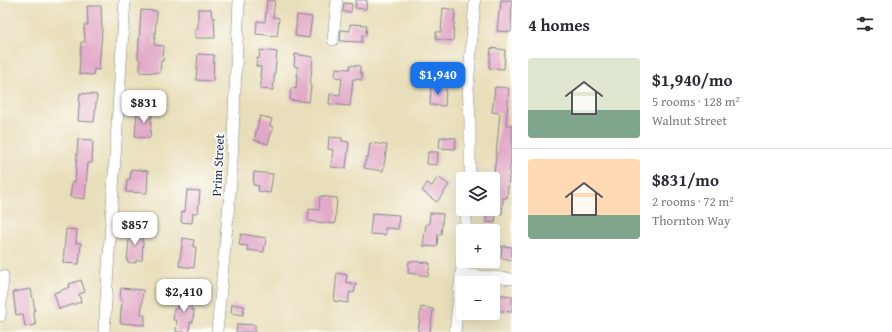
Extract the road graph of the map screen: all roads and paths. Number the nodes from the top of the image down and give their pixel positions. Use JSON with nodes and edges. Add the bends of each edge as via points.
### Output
{"nodes":[{"id":1,"x":125,"y":0,"type":"edge"},
{"id":2,"x":239,"y":0,"type":"edge"},
{"id":3,"x":337,"y":0,"type":"edge"},
{"id":4,"x":475,"y":0,"type":"edge"},
{"id":5,"x":333,"y":40,"type":"dead end"},
{"id":6,"x":470,"y":172,"type":"edge"},
{"id":7,"x":462,"y":268,"type":"edge"},
{"id":8,"x":461,"y":274,"type":"junction"},
{"id":9,"x":3,"y":276,"type":"dead end"},
{"id":10,"x":512,"y":279,"type":"edge"},
{"id":11,"x":0,"y":316,"type":"edge"},
{"id":12,"x":104,"y":332,"type":"edge"},
{"id":13,"x":217,"y":332,"type":"edge"},
{"id":14,"x":455,"y":332,"type":"edge"}],
"edges":[{"from":1,"to":12,"type":"street"},
{"from":2,"to":13,"type":"street","name":"Prim Street","via":[[231,182]]},
{"from":3,"to":5,"type":"street"},
{"from":4,"to":6,"type":"street","via":[[468,87]]},
{"from":7,"to":8,"type":"street"},
{"from":8,"to":10,"type":"street"},
{"from":8,"to":14,"type":"street"},
{"from":9,"to":11,"type":"street"}]}
